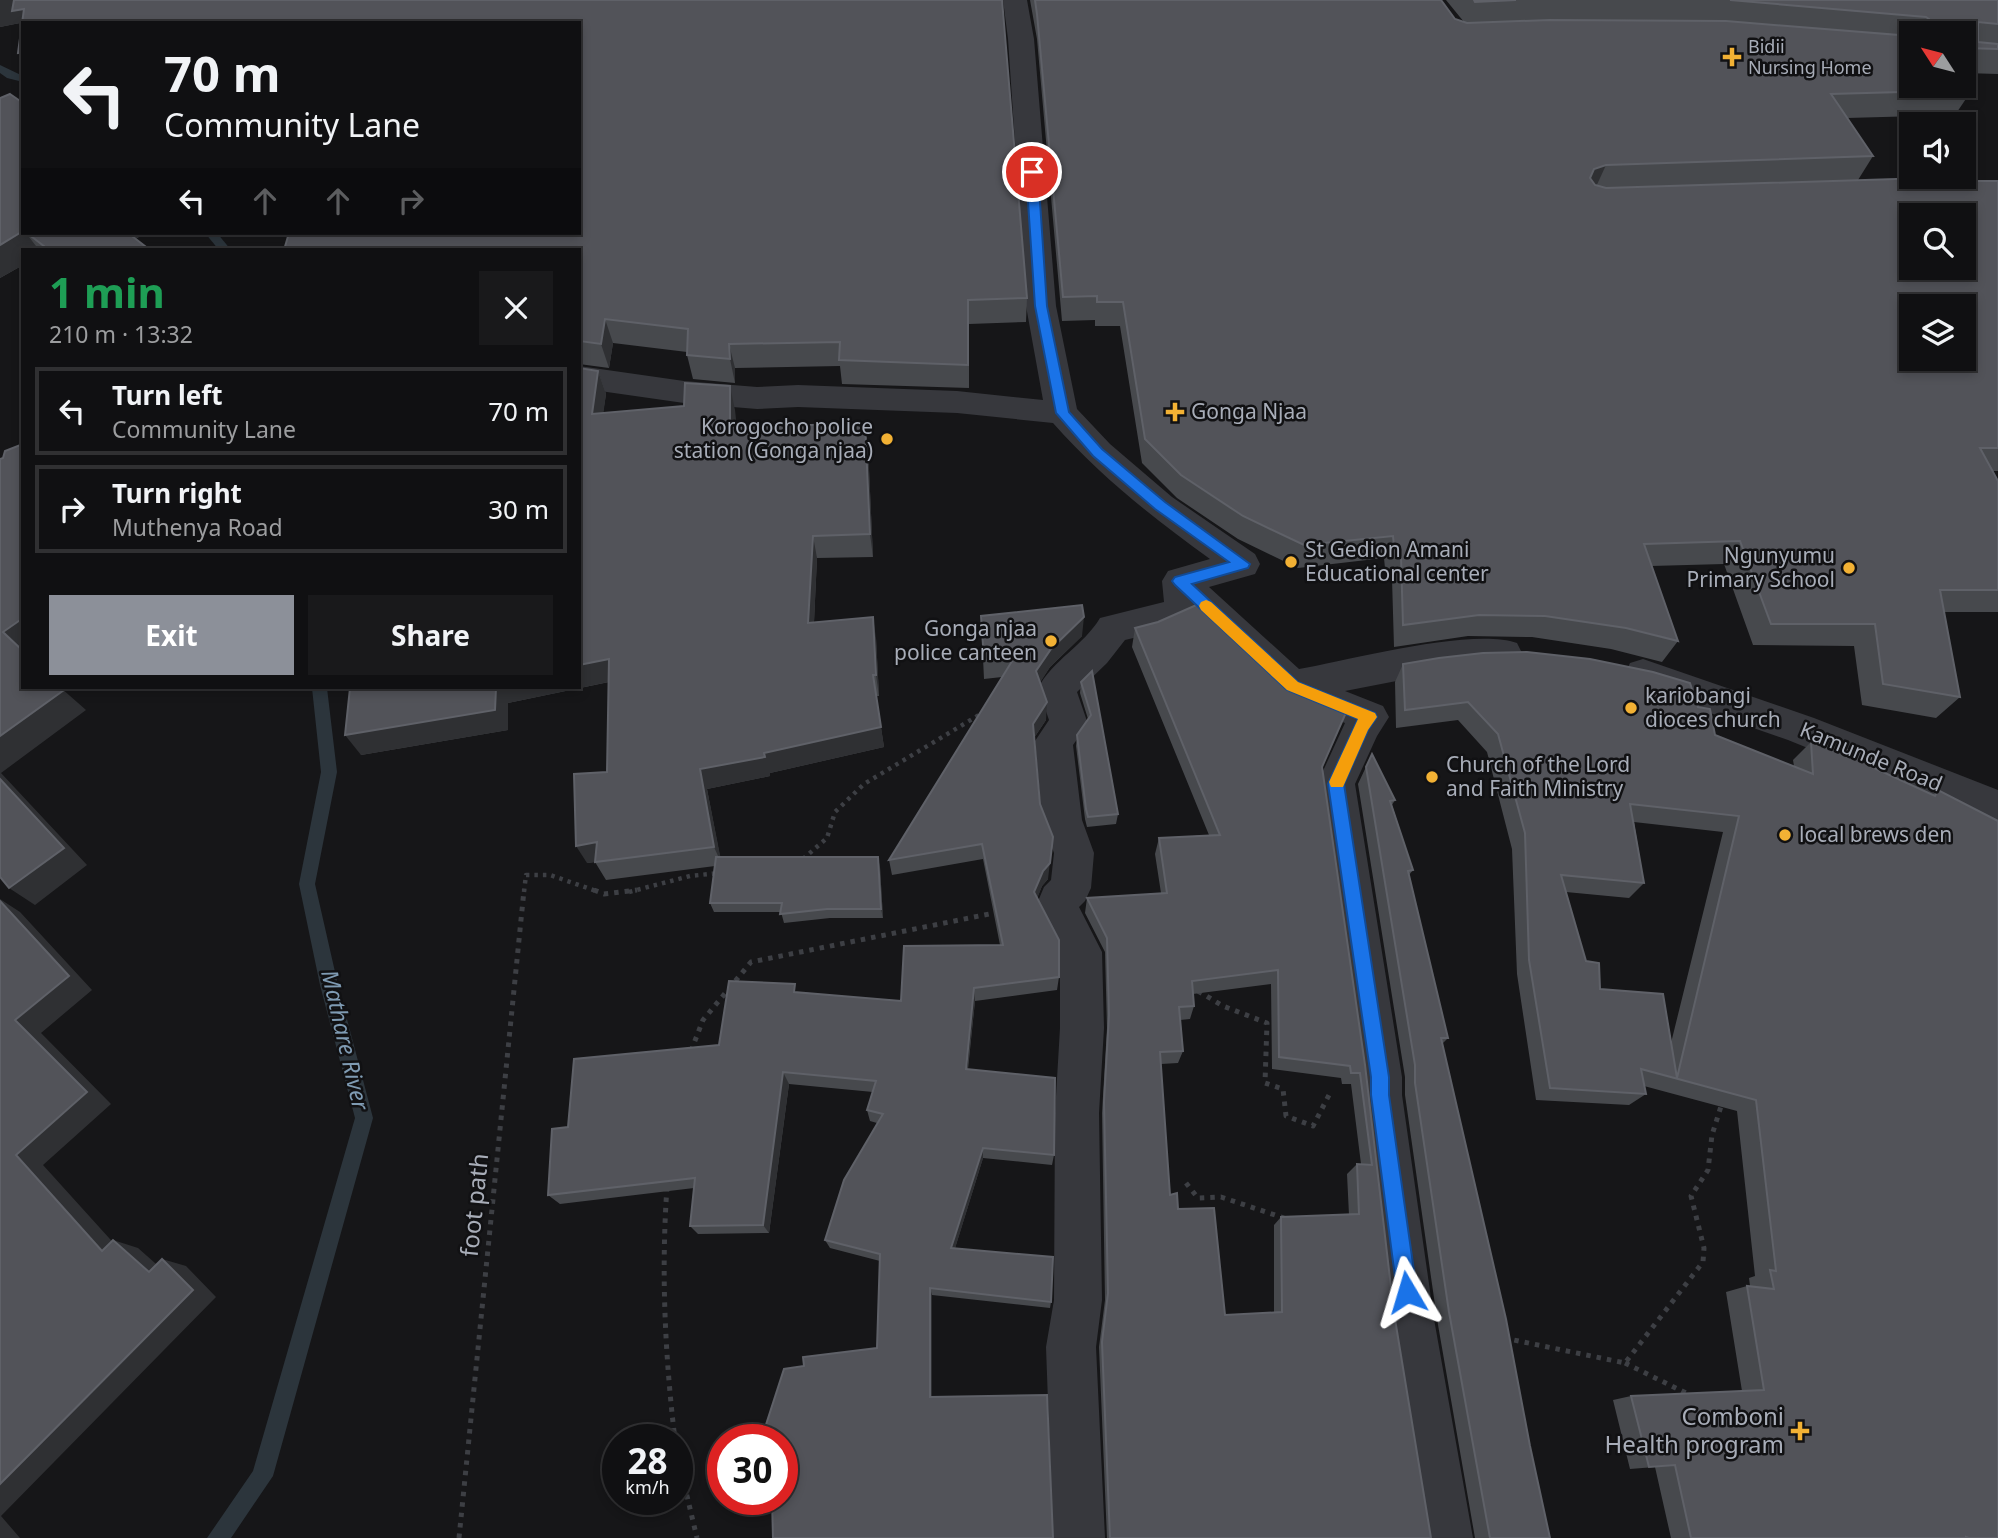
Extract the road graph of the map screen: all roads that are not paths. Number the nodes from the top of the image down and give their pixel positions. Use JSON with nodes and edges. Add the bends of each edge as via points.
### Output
{"nodes":[{"id":1,"x":1016,"y":0,"type":"edge"},
{"id":2,"x":581,"y":377,"type":"edge"},
{"id":3,"x":1062,"y":413,"type":"junction"},
{"id":4,"x":1180,"y":581,"type":"junction"},
{"id":5,"x":1539,"y":655,"type":"edge"},
{"id":6,"x":1610,"y":667,"type":"edge"},
{"id":7,"x":1292,"y":686,"type":"junction"},
{"id":8,"x":1998,"y":807,"type":"edge"},
{"id":9,"x":1079,"y":1538,"type":"edge"},
{"id":10,"x":1447,"y":1538,"type":"edge"}],
"edges":[{"from":1,"to":3,"type":"street","via":[[1041,306]]},
{"from":2,"to":3,"type":"street","via":[[744,397],[957,402]]},
{"from":3,"to":4,"type":"street","via":[[1098,452],[1160,506],[1242,564]]},
{"from":4,"to":7,"type":"street"},
{"from":4,"to":9,"type":"street","via":[[1183,612],[1113,628],[1104,645],[1057,688],[1069,724],[1054,741],[1055,772],[1062,820],[1074,853],[1071,888],[1056,906],[1080,952],[1082,1028],[1077,1300],[1071,1347]]},
{"from":5,"to":7,"type":"street","via":[[1448,656]]},
{"from":6,"to":8,"type":"street","name":"Kamunde Road","via":[[1734,704]]},
{"from":7,"to":10,"type":"street","via":[[1370,717],[1336,784],[1410,1319]]}]}
